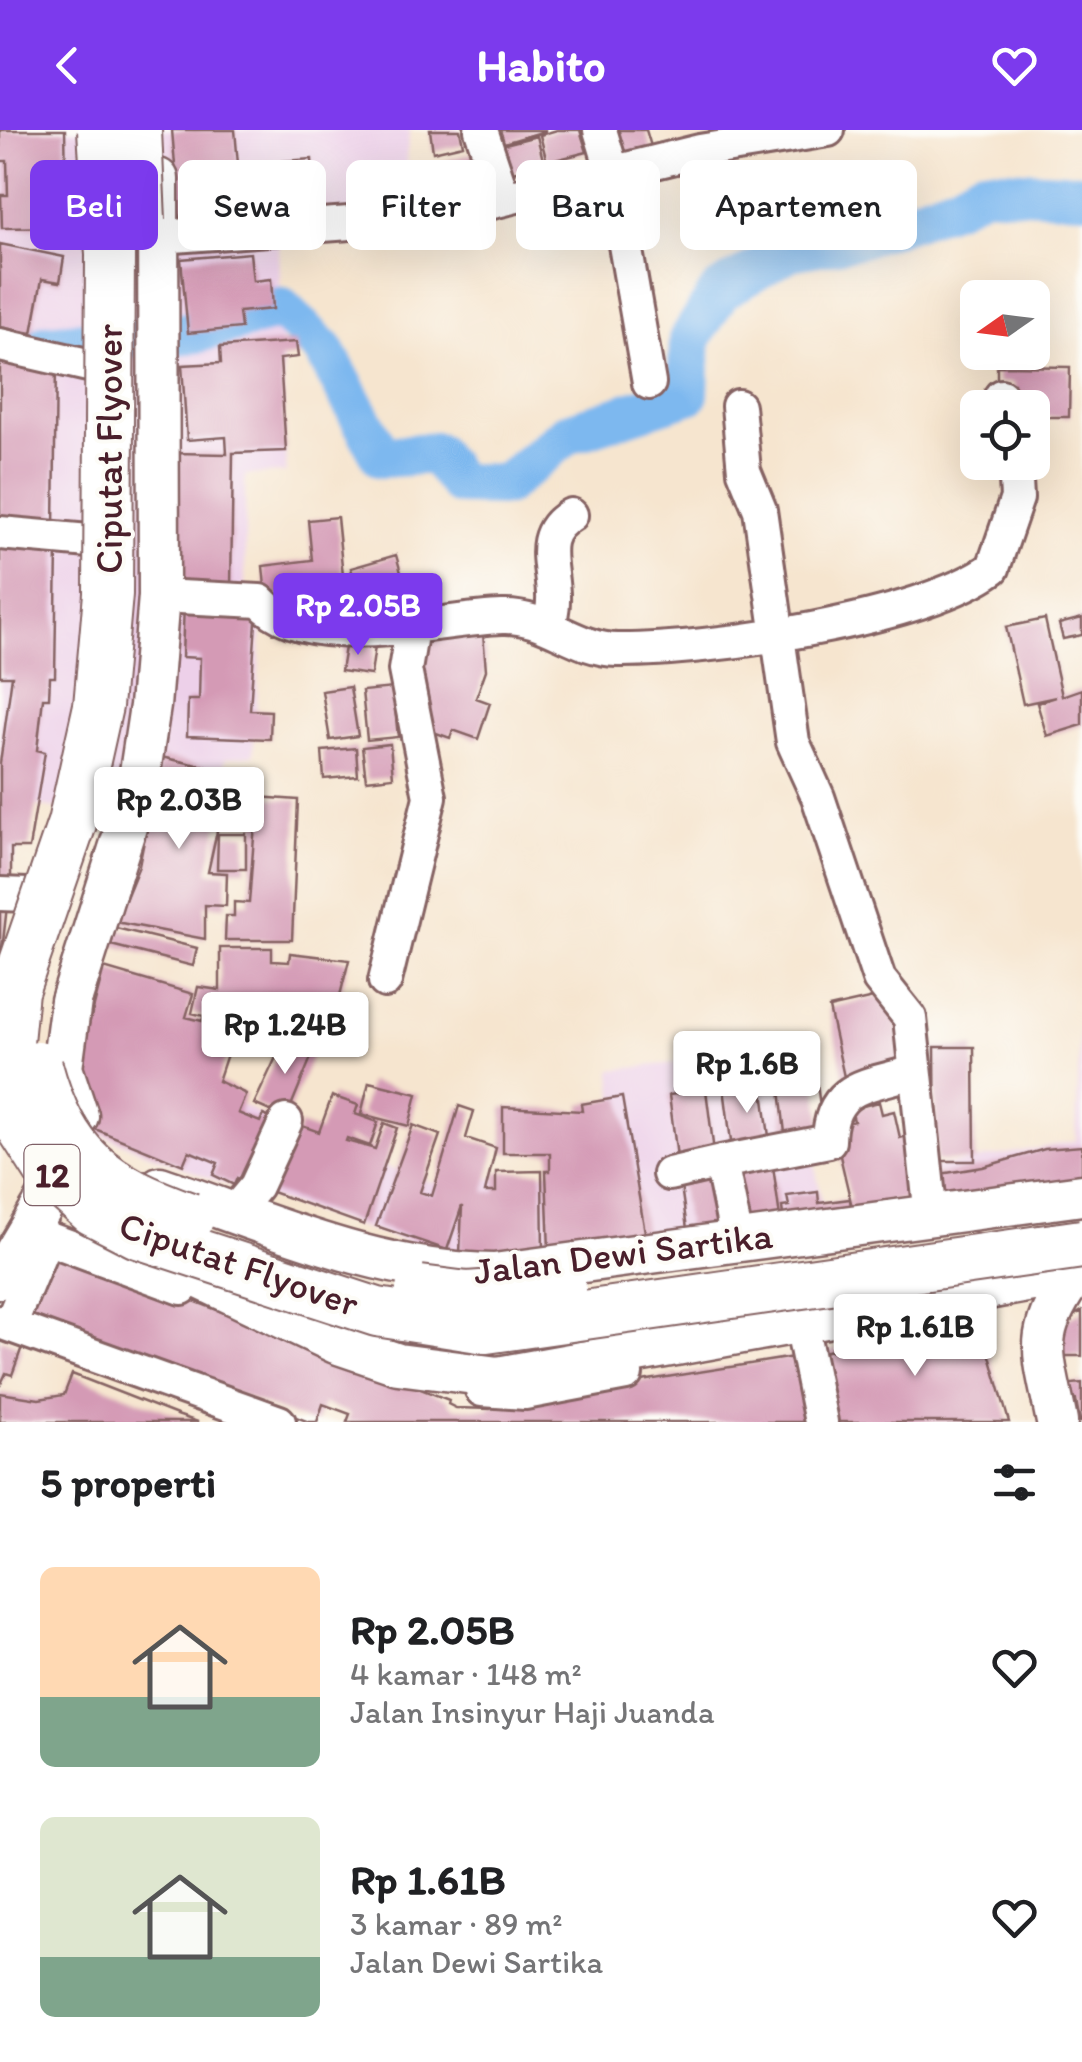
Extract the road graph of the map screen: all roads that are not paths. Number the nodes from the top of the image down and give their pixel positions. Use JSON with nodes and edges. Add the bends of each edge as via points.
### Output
{"nodes":[{"id":1,"x":86,"y":130,"type":"edge"},
{"id":2,"x":102,"y":130,"type":"edge"},
{"id":3,"x":137,"y":130,"type":"edge"},
{"id":4,"x":156,"y":130,"type":"edge"},
{"id":5,"x":481,"y":130,"type":"edge"},
{"id":6,"x":600,"y":130,"type":"edge"},
{"id":7,"x":828,"y":130,"type":"edge"},
{"id":8,"x":609,"y":160,"type":"edge"},
{"id":9,"x":660,"y":161,"type":"edge"},
{"id":10,"x":516,"y":196,"type":"edge"},
{"id":11,"x":504,"y":199,"type":"junction"},
{"id":12,"x":160,"y":237,"type":"junction"},
{"id":13,"x":626,"y":250,"type":"edge"},
{"id":14,"x":0,"y":345,"type":"edge"},
{"id":15,"x":92,"y":348,"type":"junction"},
{"id":16,"x":648,"y":383,"type":"dead end"},
{"id":17,"x":738,"y":406,"type":"dead end"},
{"id":18,"x":1016,"y":480,"type":"edge"},
{"id":19,"x":571,"y":516,"type":"dead end"},
{"id":20,"x":0,"y":533,"type":"edge"},
{"id":21,"x":89,"y":542,"type":"junction"},
{"id":22,"x":158,"y":609,"type":"junction"},
{"id":23,"x":88,"y":618,"type":"junction"},
{"id":24,"x":548,"y":625,"type":"junction"},
{"id":25,"x":412,"y":628,"type":"junction"},
{"id":26,"x":778,"y":635,"type":"junction"},
{"id":27,"x":77,"y":702,"type":"junction"},
{"id":28,"x":150,"y":706,"type":"junction"},
{"id":29,"x":14,"y":894,"type":"edge"},
{"id":30,"x":385,"y":981,"type":"dead end"},
{"id":31,"x":0,"y":1024,"type":"edge"},
{"id":32,"x":913,"y":1072,"type":"junction"},
{"id":33,"x":0,"y":1100,"type":"edge"},
{"id":34,"x":286,"y":1122,"type":"dead end"},
{"id":35,"x":721,"y":1162,"type":"junction"},
{"id":36,"x":668,"y":1174,"type":"dead end"},
{"id":37,"x":50,"y":1194,"type":"junction"},
{"id":38,"x":1082,"y":1195,"type":"edge"},
{"id":39,"x":234,"y":1212,"type":"junction"},
{"id":40,"x":930,"y":1217,"type":"junction"},
{"id":41,"x":1082,"y":1218,"type":"edge"},
{"id":42,"x":737,"y":1240,"type":"junction"},
{"id":43,"x":364,"y":1257,"type":"junction"},
{"id":44,"x":1080,"y":1263,"type":"edge"},
{"id":45,"x":464,"y":1274,"type":"junction"},
{"id":46,"x":0,"y":1278,"type":"edge"},
{"id":47,"x":1008,"y":1285,"type":"junction"},
{"id":48,"x":5,"y":1324,"type":"edge"},
{"id":49,"x":794,"y":1331,"type":"junction"},
{"id":50,"x":336,"y":1344,"type":"junction"},
{"id":51,"x":502,"y":1381,"type":"junction"},
{"id":52,"x":279,"y":1422,"type":"edge"},
{"id":53,"x":821,"y":1422,"type":"edge"},
{"id":54,"x":1036,"y":1422,"type":"edge"},
{"id":55,"x":1057,"y":1422,"type":"edge"}],
"edges":[{"from":1,"to":15,"type":"main road","via":[[94,189]]},
{"from":2,"to":44,"type":"highway","name":"Ciputat Flyover","number":"12","bridge":true,"via":[[110,256],[108,574],[98,706],[72,824],[14,991],[6,1072],[22,1127],[51,1174],[93,1211],[138,1234],[377,1312],[486,1329]]},
{"from":3,"to":41,"type":"highway","name":"Ciputat Flyover","number":"12","bridge":true,"via":[[140,334],[126,726],[46,993],[38,1066],[51,1113],[90,1165],[140,1199],[355,1276],[466,1296],[518,1295]]},
{"from":4,"to":12,"type":"main road"},
{"from":5,"to":11,"type":"street"},
{"from":6,"to":8,"type":"street"},
{"from":7,"to":9,"type":"street"},
{"from":10,"to":11,"type":"street"},
{"from":11,"to":12,"type":"street","via":[[432,217]]},
{"from":12,"to":22,"type":"main road"},
{"from":13,"to":16,"type":"street"},
{"from":14,"to":15,"type":"street"},
{"from":15,"to":21,"type":"main road"},
{"from":17,"to":26,"type":"street","via":[[744,470],[760,510]]},
{"from":18,"to":26,"type":"street","via":[[1018,498],[993,568],[943,597]]},
{"from":19,"to":24,"type":"street","via":[[556,524],[548,540],[556,602]]},
{"from":20,"to":21,"type":"street"},
{"from":21,"to":23,"type":"main road"},
{"from":22,"to":23,"type":"main road","via":[[148,634],[122,643]]},
{"from":22,"to":25,"type":"street","via":[[260,601],[274,617],[318,628]]},
{"from":22,"to":28,"type":"main road"},
{"from":23,"to":27,"type":"main road"},
{"from":24,"to":25,"type":"street","via":[[501,617]]},
{"from":24,"to":26,"type":"street","via":[[578,643],[616,650]]},
{"from":25,"to":30,"type":"street","via":[[405,670],[430,797]]},
{"from":26,"to":32,"type":"street","via":[[793,742],[879,980],[910,1018]]},
{"from":27,"to":28,"type":"main road","via":[[108,680],[134,686]]},
{"from":27,"to":29,"type":"main road","via":[[65,791]]},
{"from":28,"to":39,"type":"main road","name":"Jalan Dewi Sartika","via":[[137,792],[71,1001],[62,1068],[80,1124],[102,1152],[136,1179]]},
{"from":29,"to":31,"type":"main road"},
{"from":32,"to":35,"type":"street","via":[[841,1098],[829,1118],[829,1141]]},
{"from":32,"to":40,"type":"street"},
{"from":33,"to":37,"type":"main road","via":[[13,1143]]},
{"from":34,"to":39,"type":"street","via":[[256,1186]]},
{"from":35,"to":36,"type":"street"},
{"from":35,"to":42,"type":"street"},
{"from":37,"to":46,"type":"main road"},
{"from":37,"to":50,"type":"main road","via":[[76,1216]]},
{"from":38,"to":40,"type":"main road","name":"Jalan Dewi Sartika"},
{"from":39,"to":43,"type":"main road","name":"Jalan Dewi Sartika"},
{"from":40,"to":42,"type":"main road","name":"Jalan Dewi Sartika"},
{"from":42,"to":45,"type":"main road","name":"Jalan Dewi Sartika","via":[[522,1272]]},
{"from":43,"to":45,"type":"main road","name":"Jalan Dewi Sartika"},
{"from":43,"to":50,"type":"main road","via":[[380,1285],[376,1318]]},
{"from":44,"to":47,"type":"main road"},
{"from":44,"to":55,"type":"main road","via":[[1043,1327]]},
{"from":45,"to":51,"type":"main road","via":[[442,1304],[440,1330],[451,1353]]},
{"from":47,"to":49,"type":"main road"},
{"from":47,"to":54,"type":"main road"},
{"from":48,"to":51,"type":"street","via":[[42,1248],[58,1240],[433,1386]]},
{"from":48,"to":52,"type":"street"},
{"from":49,"to":51,"type":"main road"},
{"from":49,"to":53,"type":"street"},
{"from":50,"to":51,"type":"main road","via":[[398,1364]]}]}
